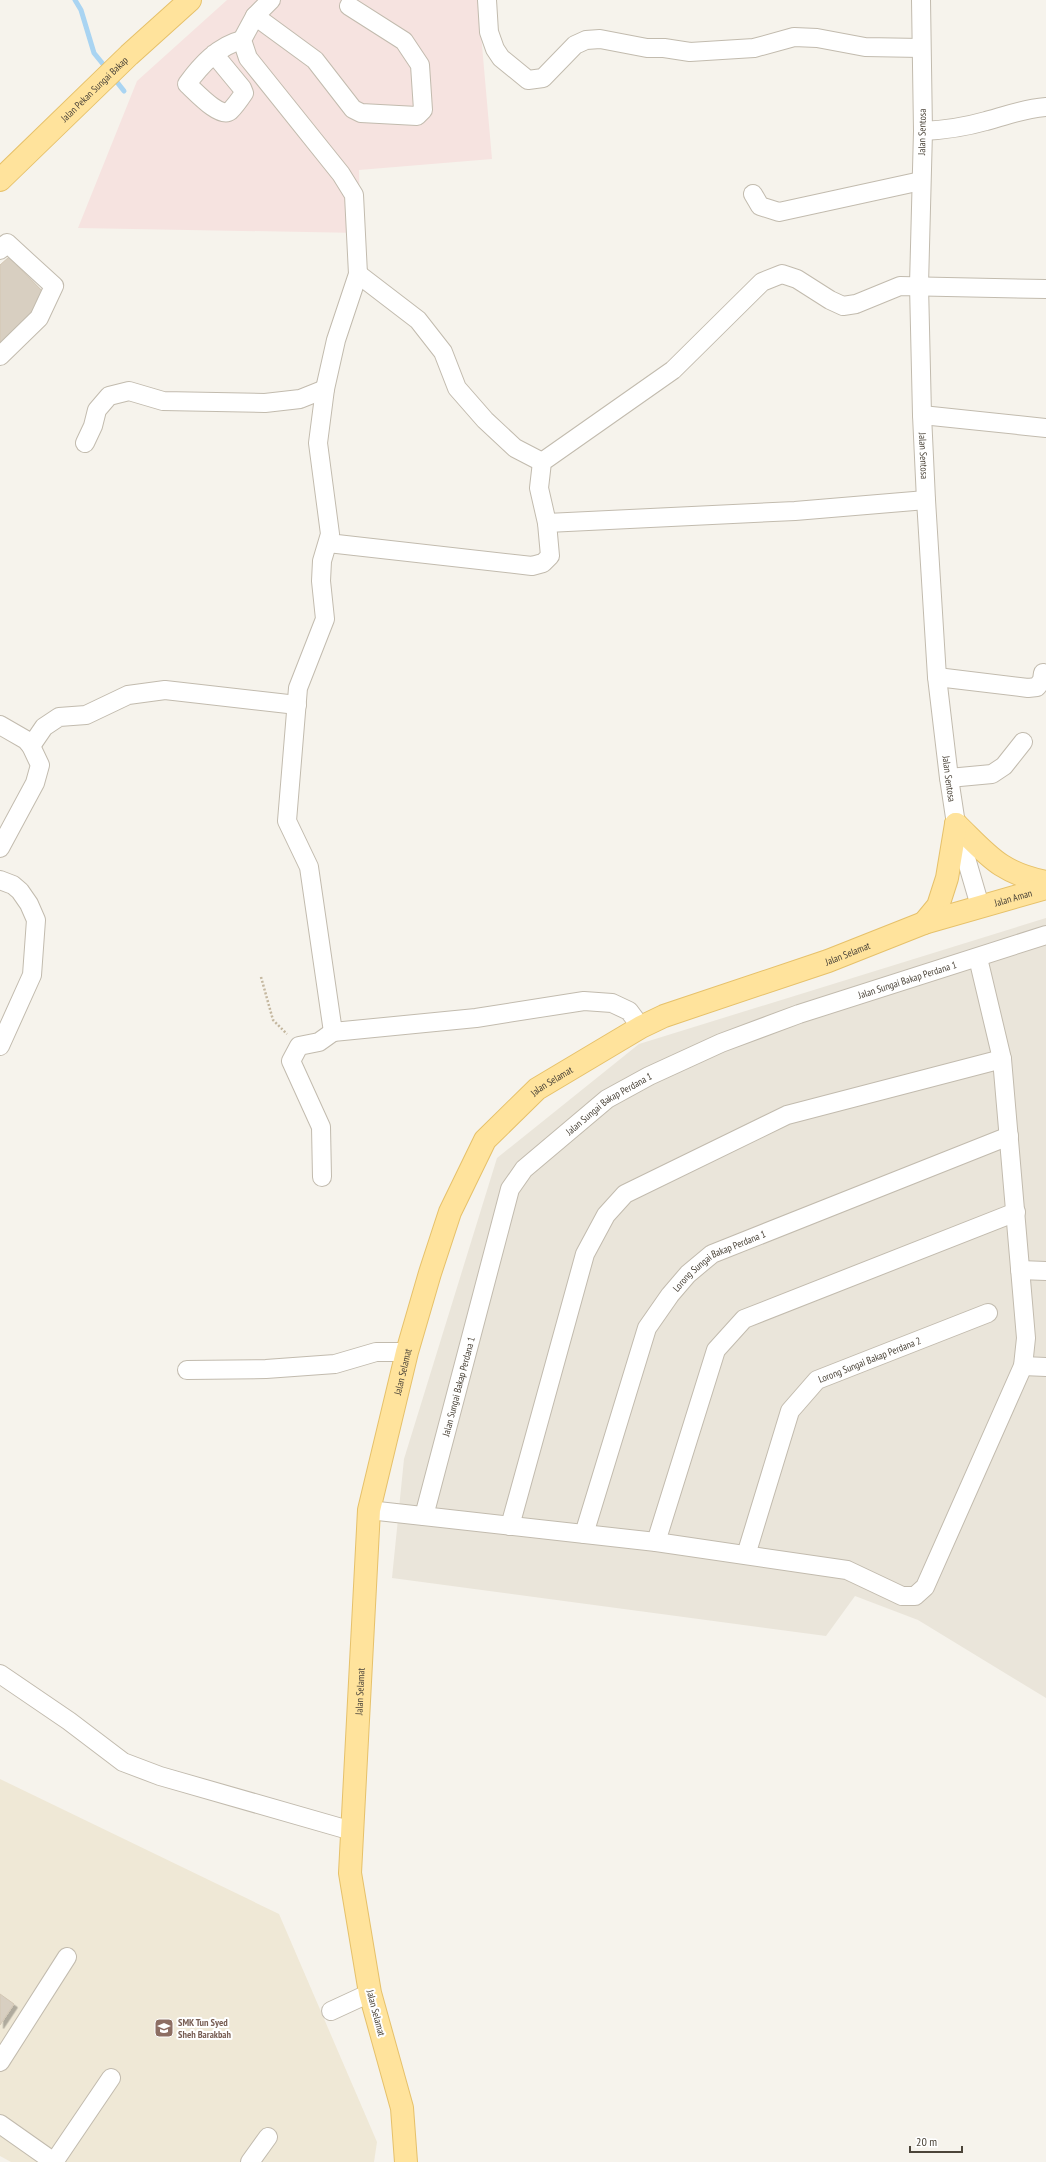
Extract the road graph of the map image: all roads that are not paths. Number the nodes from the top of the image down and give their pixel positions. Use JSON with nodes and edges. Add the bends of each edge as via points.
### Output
{"nodes":[{"id":1,"x":190,"y":0,"type":"edge"},
{"id":2,"x":272,"y":0,"type":"edge"},
{"id":3,"x":487,"y":0,"type":"edge"},
{"id":4,"x":921,"y":0,"type":"edge"},
{"id":5,"x":349,"y":6,"type":"dead end"},
{"id":6,"x":255,"y":16,"type":"junction"},
{"id":7,"x":242,"y":40,"type":"junction"},
{"id":8,"x":921,"y":48,"type":"junction"},
{"id":9,"x":214,"y":54,"type":"junction"},
{"id":10,"x":1046,"y":107,"type":"edge"},
{"id":11,"x":923,"y":131,"type":"junction"},
{"id":12,"x":0,"y":180,"type":"edge"},
{"id":13,"x":921,"y":181,"type":"junction"},
{"id":14,"x":753,"y":194,"type":"dead end"},
{"id":15,"x":4,"y":246,"type":"edge"},
{"id":16,"x":358,"y":274,"type":"junction"},
{"id":17,"x":919,"y":285,"type":"junction"},
{"id":18,"x":1046,"y":289,"type":"edge"},
{"id":19,"x":0,"y":356,"type":"edge"},
{"id":20,"x":325,"y":388,"type":"junction"},
{"id":21,"x":922,"y":415,"type":"junction"},
{"id":22,"x":1046,"y":428,"type":"edge"},
{"id":23,"x":85,"y":443,"type":"dead end"},
{"id":24,"x":542,"y":462,"type":"junction"},
{"id":25,"x":926,"y":500,"type":"junction"},
{"id":26,"x":547,"y":523,"type":"junction"},
{"id":27,"x":328,"y":544,"type":"junction"},
{"id":28,"x":1043,"y":674,"type":"dead end"},
{"id":29,"x":938,"y":677,"type":"junction"},
{"id":30,"x":297,"y":705,"type":"junction"},
{"id":31,"x":0,"y":725,"type":"edge"},
{"id":32,"x":1023,"y":742,"type":"dead end"},
{"id":33,"x":31,"y":746,"type":"junction"},
{"id":34,"x":949,"y":778,"type":"junction"},
{"id":35,"x":956,"y":824,"type":"junction"},
{"id":36,"x":0,"y":848,"type":"edge"},
{"id":37,"x":0,"y":880,"type":"edge"},
{"id":38,"x":1046,"y":882,"type":"edge"},
{"id":39,"x":1046,"y":888,"type":"edge"},
{"id":40,"x":980,"y":906,"type":"junction"},
{"id":41,"x":924,"y":923,"type":"junction"},
{"id":42,"x":1046,"y":935,"type":"edge"},
{"id":43,"x":978,"y":958,"type":"junction"},
{"id":44,"x":641,"y":1027,"type":"junction"},
{"id":45,"x":333,"y":1032,"type":"junction"},
{"id":46,"x":0,"y":1046,"type":"edge"},
{"id":47,"x":1002,"y":1059,"type":"junction"},
{"id":48,"x":1009,"y":1136,"type":"junction"},
{"id":49,"x":322,"y":1177,"type":"dead end"},
{"id":50,"x":1016,"y":1212,"type":"junction"},
{"id":51,"x":1020,"y":1270,"type":"junction"},
{"id":52,"x":1046,"y":1271,"type":"edge"},
{"id":53,"x":988,"y":1313,"type":"dead end"},
{"id":54,"x":407,"y":1352,"type":"junction"},
{"id":55,"x":1023,"y":1366,"type":"junction"},
{"id":56,"x":1046,"y":1367,"type":"edge"},
{"id":57,"x":187,"y":1370,"type":"dead end"},
{"id":58,"x":369,"y":1510,"type":"junction"},
{"id":59,"x":424,"y":1516,"type":"junction"},
{"id":60,"x":510,"y":1526,"type":"junction"},
{"id":61,"x":584,"y":1534,"type":"junction"},
{"id":62,"x":656,"y":1542,"type":"junction"},
{"id":63,"x":746,"y":1555,"type":"junction"},
{"id":64,"x":0,"y":1674,"type":"edge"},
{"id":65,"x":352,"y":1831,"type":"junction"},
{"id":66,"x":67,"y":1957,"type":"dead end"},
{"id":67,"x":370,"y":1993,"type":"junction"},
{"id":68,"x":331,"y":2011,"type":"dead end"},
{"id":69,"x":0,"y":2062,"type":"edge"},
{"id":70,"x":111,"y":2078,"type":"dead end"},
{"id":71,"x":0,"y":2124,"type":"edge"},
{"id":72,"x":268,"y":2137,"type":"dead end"},
{"id":73,"x":54,"y":2162,"type":"edge"},
{"id":74,"x":250,"y":2162,"type":"edge"},
{"id":75,"x":406,"y":2162,"type":"edge"}],
"edges":[{"from":1,"to":12,"type":"main road","name":"Jalan Pekan Sungai Bakap","via":[[129,55]]},
{"from":2,"to":6,"type":"street"},
{"from":3,"to":8,"type":"street","via":[[489,32],[495,49],[513,70],[528,80],[543,78],[575,45],[586,40],[600,39],[647,48],[690,52],[754,48],[794,37],[817,38],[865,47]]},
{"from":4,"to":8,"type":"street","name":"Jalan Sentosa"},
{"from":5,"to":6,"type":"street","via":[[404,41],[420,64],[423,110],[417,116],[361,113],[354,110],[315,60]]},
{"from":6,"to":7,"type":"street"},
{"from":7,"to":9,"type":"street","via":[[230,43]]},
{"from":7,"to":16,"type":"street","via":[[248,58],[341,174],[354,195]]},
{"from":8,"to":11,"type":"street","name":"Jalan Sentosa"},
{"from":9,"to":9,"type":"street","via":[[244,94],[229,112],[222,113],[216,110],[187,84]]},
{"from":10,"to":11,"type":"street","via":[[1023,109],[949,130]]},
{"from":11,"to":13,"type":"street","name":"Jalan Sentosa"},
{"from":13,"to":14,"type":"street","via":[[779,212],[760,206]]},
{"from":13,"to":17,"type":"street","name":"Jalan Sentosa"},
{"from":15,"to":19,"type":"street","via":[[54,286],[38,318]]},
{"from":16,"to":20,"type":"street","via":[[336,340]]},
{"from":16,"to":24,"type":"street","via":[[418,320],[443,352],[457,388],[485,420],[515,448]]},
{"from":17,"to":18,"type":"street"},
{"from":17,"to":21,"type":"street","name":"Jalan Sentosa"},
{"from":17,"to":24,"type":"street","via":[[900,286],[856,304],[843,306],[797,279],[782,274],[762,282],[672,370]]},
{"from":20,"to":23,"type":"street","via":[[300,399],[265,402],[163,401],[129,391],[109,396],[97,410]]},
{"from":20,"to":27,"type":"street","via":[[318,443],[329,525]]},
{"from":21,"to":22,"type":"street"},
{"from":21,"to":25,"type":"street","name":"Jalan Sentosa"},
{"from":24,"to":26,"type":"street","via":[[539,488]]},
{"from":25,"to":26,"type":"street","via":[[795,511]]},
{"from":25,"to":29,"type":"street","name":"Jalan Sentosa"},
{"from":26,"to":27,"type":"street","via":[[550,556],[544,564],[532,566]]},
{"from":27,"to":30,"type":"street","via":[[322,561],[321,581],[325,619],[298,688]]},
{"from":28,"to":29,"type":"street","via":[[1037,687],[1028,688]]},
{"from":29,"to":34,"type":"street","name":"Jalan Sentosa"},
{"from":30,"to":33,"type":"street","via":[[165,690],[128,695],[86,715],[59,717],[44,727]]},
{"from":30,"to":45,"type":"street","via":[[287,821],[309,867]]},
{"from":31,"to":33,"type":"street","via":[[26,740]]},
{"from":32,"to":34,"type":"street","via":[[1004,766],[992,774]]},
{"from":33,"to":36,"type":"street","via":[[40,765],[39,773]]},
{"from":34,"to":35,"type":"street","name":"Jalan Sentosa"},
{"from":35,"to":38,"type":"main road","via":[[989,858],[1011,872]]},
{"from":35,"to":40,"type":"street","name":"Jalan Sentosa"},
{"from":35,"to":41,"type":"main road","via":[[947,878],[938,906]]},
{"from":37,"to":46,"type":"street","via":[[20,891],[36,920],[32,975]]},
{"from":39,"to":40,"type":"main road","name":"Jalan Aman"},
{"from":40,"to":41,"type":"main road","name":"Jalan Selamat"},
{"from":41,"to":44,"type":"main road","name":"Jalan Selamat","via":[[828,961],[664,1016]]},
{"from":42,"to":43,"type":"street","name":"Jalan Sungai Bakap Perdana 1"},
{"from":43,"to":47,"type":"street"},
{"from":43,"to":59,"type":"street","name":"Jalan Sungai Bakap Perdana 1","via":[[799,1014],[721,1043],[607,1099],[524,1169],[510,1189]]},
{"from":44,"to":45,"type":"street","via":[[629,1011],[612,1003],[584,1001],[476,1018]]},
{"from":44,"to":54,"type":"main road","name":"Jalan Selamat","via":[[537,1089],[485,1140],[450,1212]]},
{"from":45,"to":49,"type":"street","via":[[319,1042],[299,1046],[291,1061],[321,1127]]},
{"from":47,"to":48,"type":"street"},
{"from":47,"to":60,"type":"street","via":[[787,1115],[625,1194],[606,1215],[585,1254]]},
{"from":48,"to":50,"type":"street"},
{"from":48,"to":61,"type":"street","name":"Lorong Sungai Bakap Perdana 1","via":[[712,1254],[688,1274],[647,1328]]},
{"from":50,"to":51,"type":"street"},
{"from":50,"to":62,"type":"street","via":[[744,1319],[716,1350]]},
{"from":51,"to":52,"type":"street"},
{"from":51,"to":55,"type":"street","via":[[1026,1338]]},
{"from":53,"to":63,"type":"street","name":"Lorong Sungai Bakap Perdana 2","via":[[817,1380],[790,1411]]},
{"from":54,"to":57,"type":"street","via":[[376,1352],[335,1364],[266,1369]]},
{"from":54,"to":58,"type":"main road","name":"Jalan Selamat"},
{"from":55,"to":56,"type":"street"},
{"from":55,"to":63,"type":"street","via":[[925,1586],[915,1596],[902,1596],[847,1570]]},
{"from":58,"to":59,"type":"street"},
{"from":58,"to":65,"type":"main road","name":"Jalan Selamat"},
{"from":59,"to":60,"type":"street"},
{"from":60,"to":61,"type":"street"},
{"from":61,"to":62,"type":"street"},
{"from":62,"to":63,"type":"street"},
{"from":64,"to":65,"type":"street","via":[[123,1762],[160,1776]]},
{"from":65,"to":67,"type":"main road","name":"Jalan Selamat","via":[[350,1873]]},
{"from":66,"to":69,"type":"street"},
{"from":67,"to":68,"type":"street"},
{"from":67,"to":75,"type":"main road","name":"Jalan Selamat","via":[[402,2108]]},
{"from":70,"to":73,"type":"street"},
{"from":71,"to":73,"type":"street"},
{"from":72,"to":74,"type":"street"}]}
